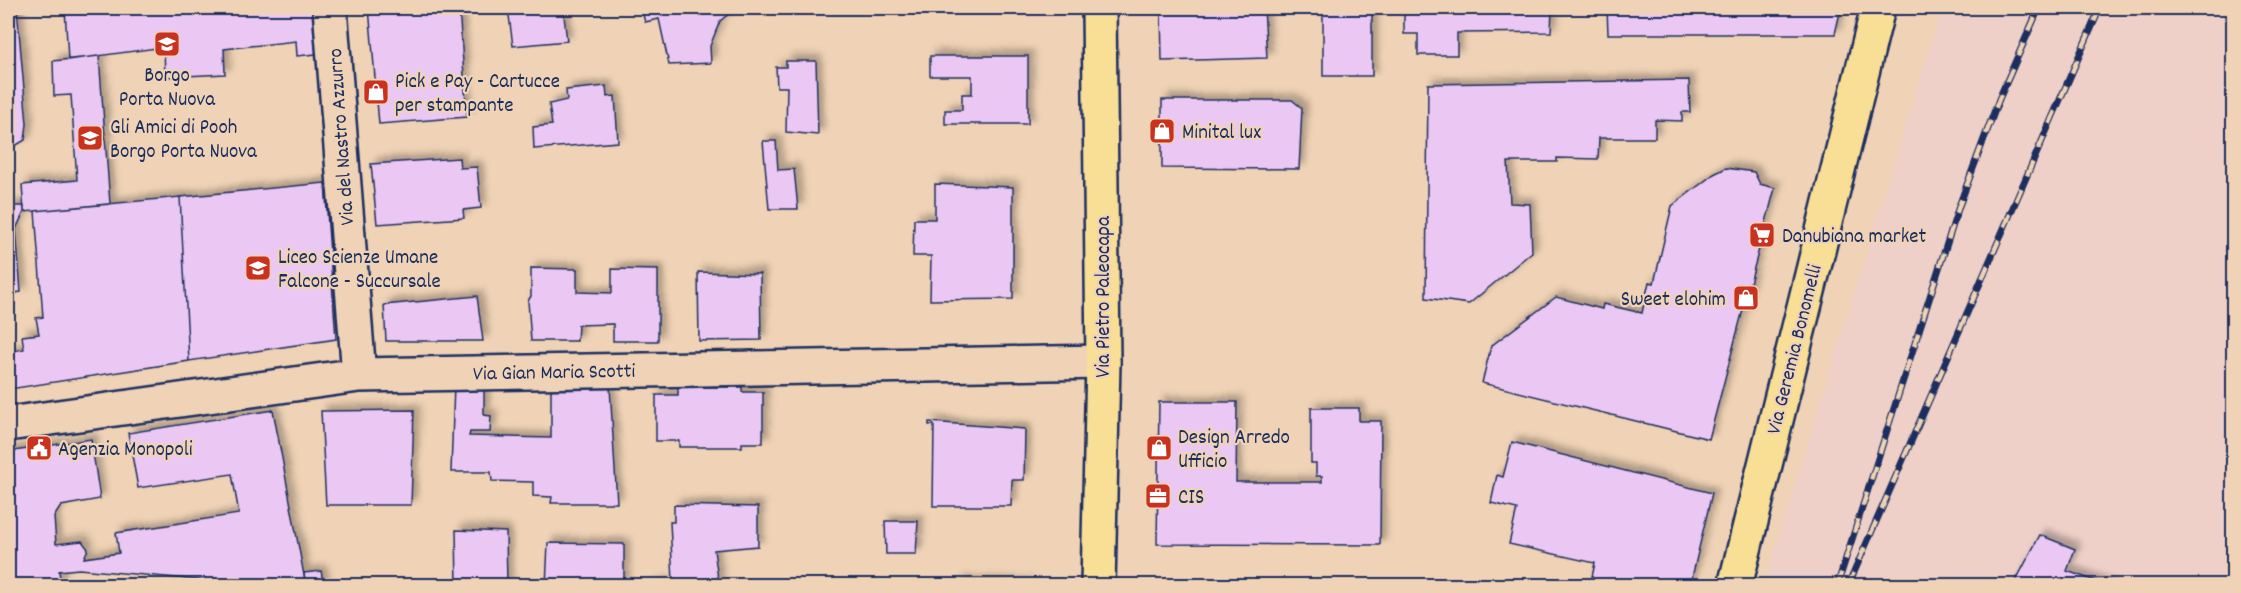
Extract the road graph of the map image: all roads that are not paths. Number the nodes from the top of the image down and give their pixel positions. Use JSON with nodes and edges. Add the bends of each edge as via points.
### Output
{"nodes":[{"id":1,"x":330,"y":8,"type":"edge"},
{"id":2,"x":1099,"y":8,"type":"edge"},
{"id":3,"x":1878,"y":8,"type":"edge"},
{"id":4,"x":1103,"y":362,"type":"junction"},
{"id":5,"x":359,"y":375,"type":"junction"},
{"id":6,"x":8,"y":424,"type":"edge"},
{"id":7,"x":1098,"y":585,"type":"edge"},
{"id":8,"x":1735,"y":585,"type":"edge"}],
"edges":[{"from":1,"to":5,"type":"street","name":"Via del Nastro Azzurro"},
{"from":2,"to":4,"type":"main road","name":"Via Pietro Paleocapa"},
{"from":3,"to":8,"type":"main road","name":"Via Geremia Bonomelli"},
{"from":4,"to":5,"type":"street","name":"Via Gian Maria Scotti"},
{"from":4,"to":7,"type":"main road","name":"Via Pietro Paleocapa"},
{"from":5,"to":6,"type":"street","name":"Via Gian Maria Scotti"}]}
